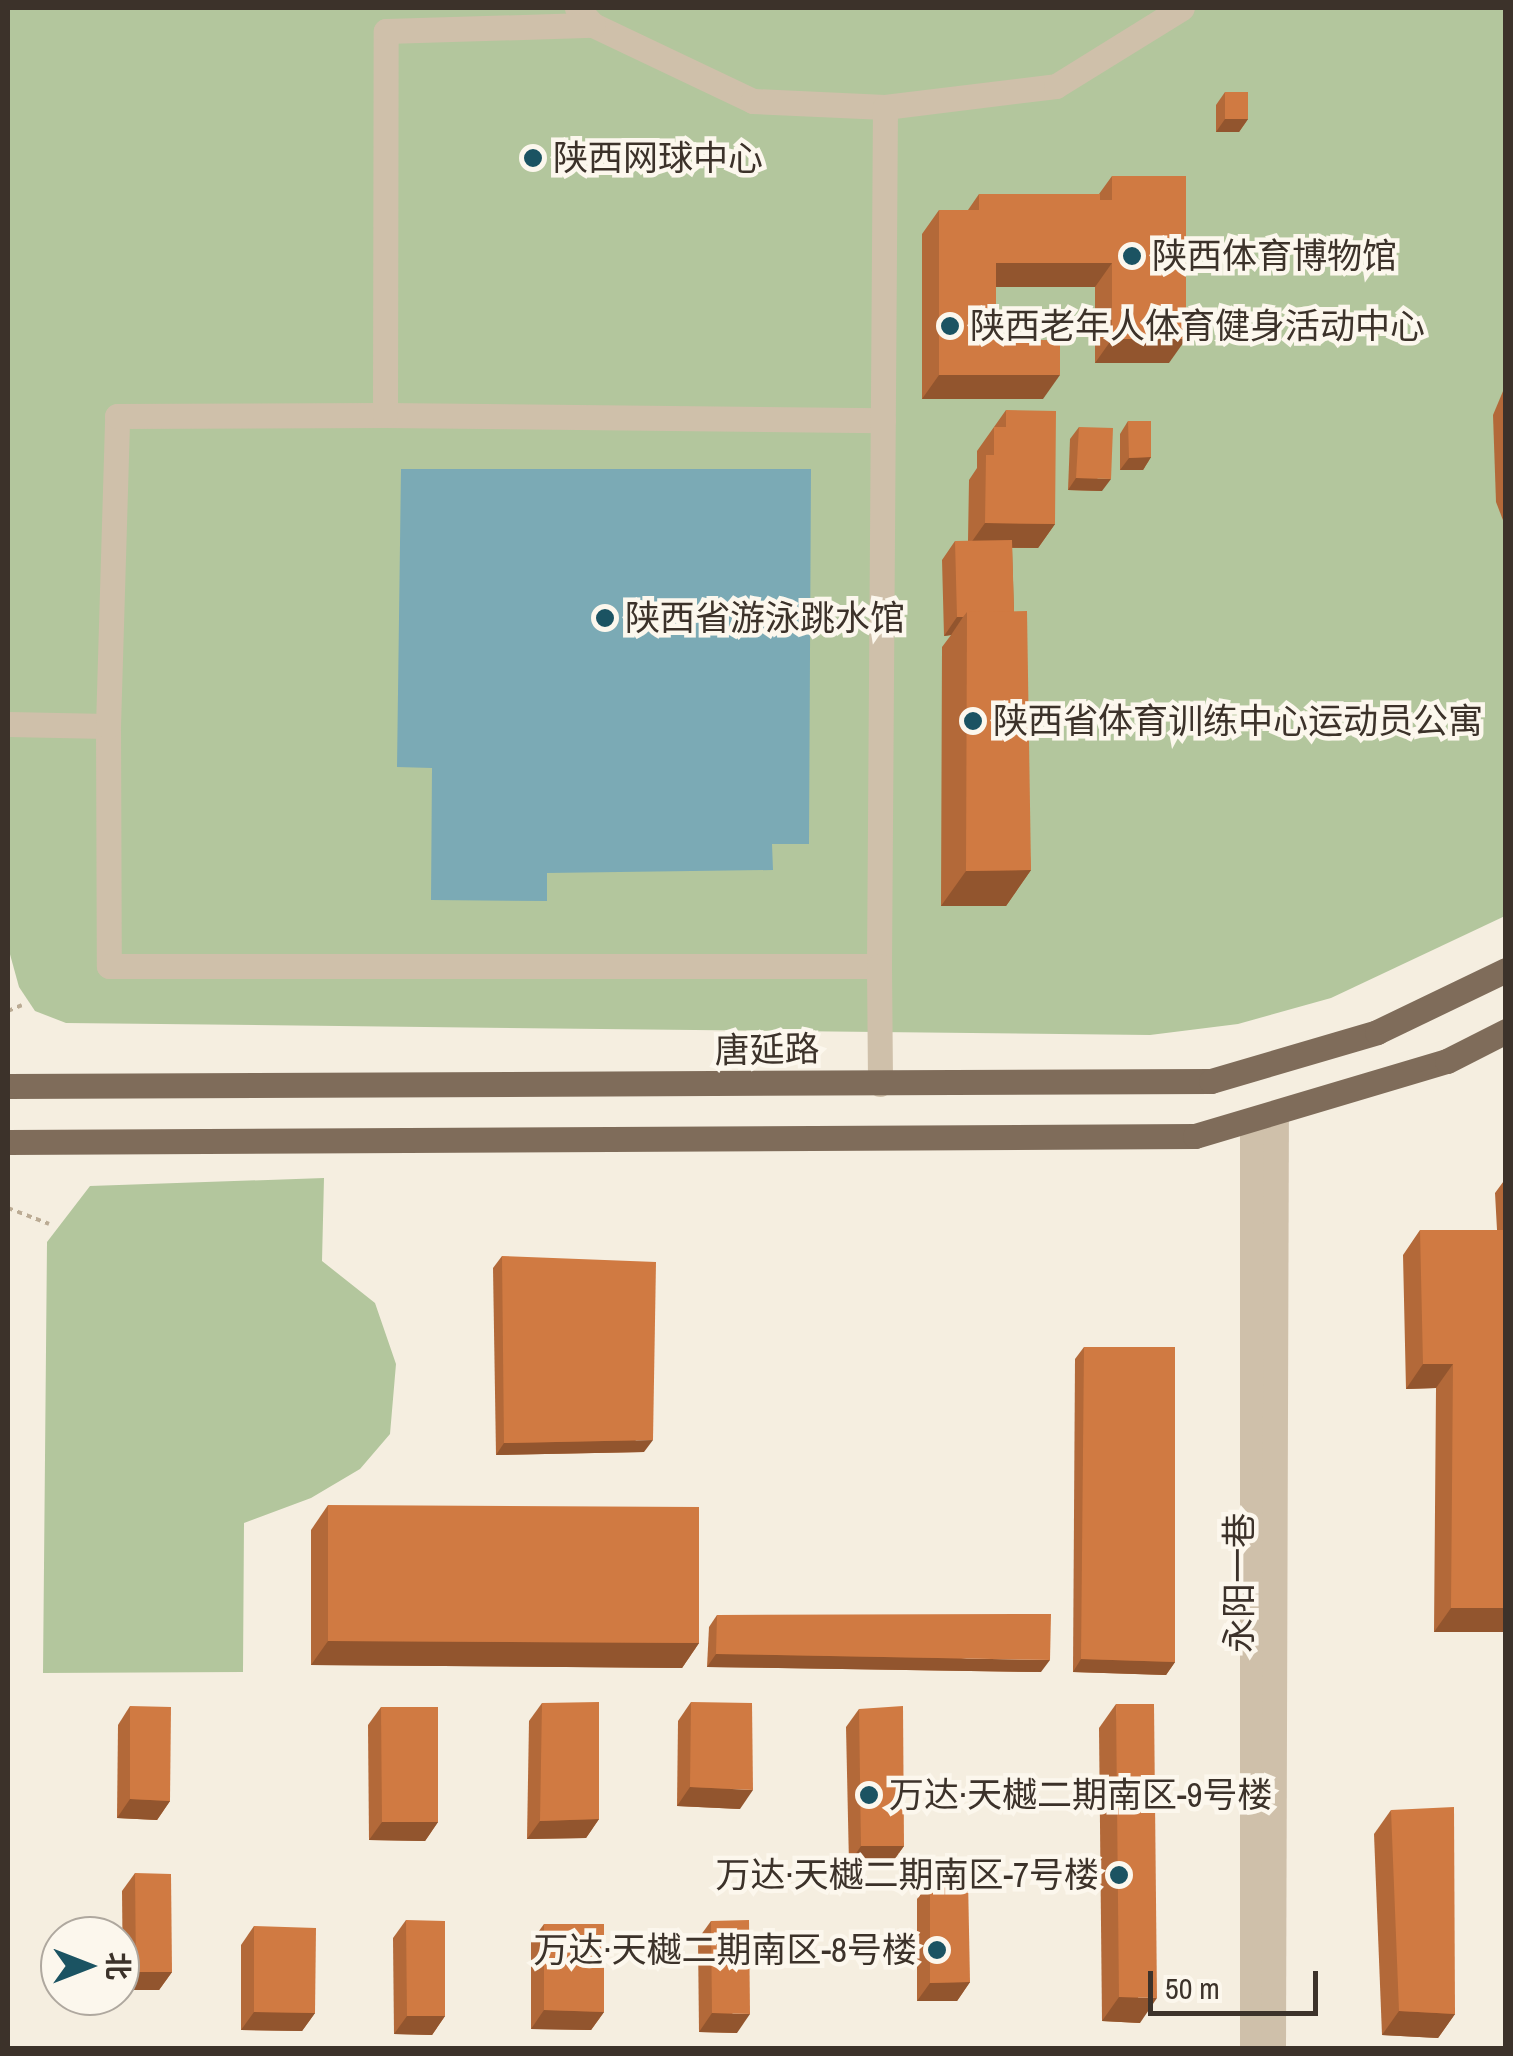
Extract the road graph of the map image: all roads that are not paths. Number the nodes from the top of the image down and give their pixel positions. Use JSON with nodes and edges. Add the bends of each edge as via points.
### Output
{"nodes":[{"id":1,"x":1182,"y":8,"type":"edge"},
{"id":2,"x":585,"y":16,"type":"edge"},
{"id":3,"x":886,"y":107,"type":"junction"},
{"id":4,"x":385,"y":416,"type":"junction"},
{"id":5,"x":883,"y":420,"type":"junction"},
{"id":6,"x":8,"y":724,"type":"edge"},
{"id":7,"x":108,"y":726,"type":"junction"},
{"id":8,"x":879,"y":966,"type":"junction"},
{"id":9,"x":1506,"y":970,"type":"edge"},
{"id":10,"x":1506,"y":1031,"type":"edge"},
{"id":11,"x":880,"y":1084,"type":"junction"},
{"id":12,"x":8,"y":1086,"type":"edge"},
{"id":13,"x":1264,"y":1120,"type":"junction"},
{"id":14,"x":8,"y":1142,"type":"edge"},
{"id":15,"x":1252,"y":2048,"type":"edge"},
{"id":16,"x":1273,"y":2048,"type":"edge"}],
"edges":[{"from":1,"to":3,"type":"street","via":[[1056,86]]},
{"from":2,"to":3,"type":"street","via":[[752,101]]},
{"from":2,"to":4,"type":"street","via":[[386,31]]},
{"from":3,"to":5,"type":"street"},
{"from":4,"to":5,"type":"street"},
{"from":4,"to":7,"type":"street","via":[[117,416]]},
{"from":5,"to":8,"type":"street"},
{"from":6,"to":7,"type":"street"},
{"from":7,"to":8,"type":"street","via":[[109,966]]},
{"from":8,"to":11,"type":"street"},
{"from":9,"to":11,"type":"main road","name":"唐延路","via":[[1377,1032],[1211,1081]]},
{"from":10,"to":13,"type":"main road","via":[[1447,1061]]},
{"from":11,"to":12,"type":"main road","name":"唐延路"},
{"from":13,"to":14,"type":"main road","via":[[1194,1136]]},
{"from":13,"to":15,"type":"street","name":"永阳一巷"},
{"from":13,"to":16,"type":"street","name":"永阳一巷"}]}
